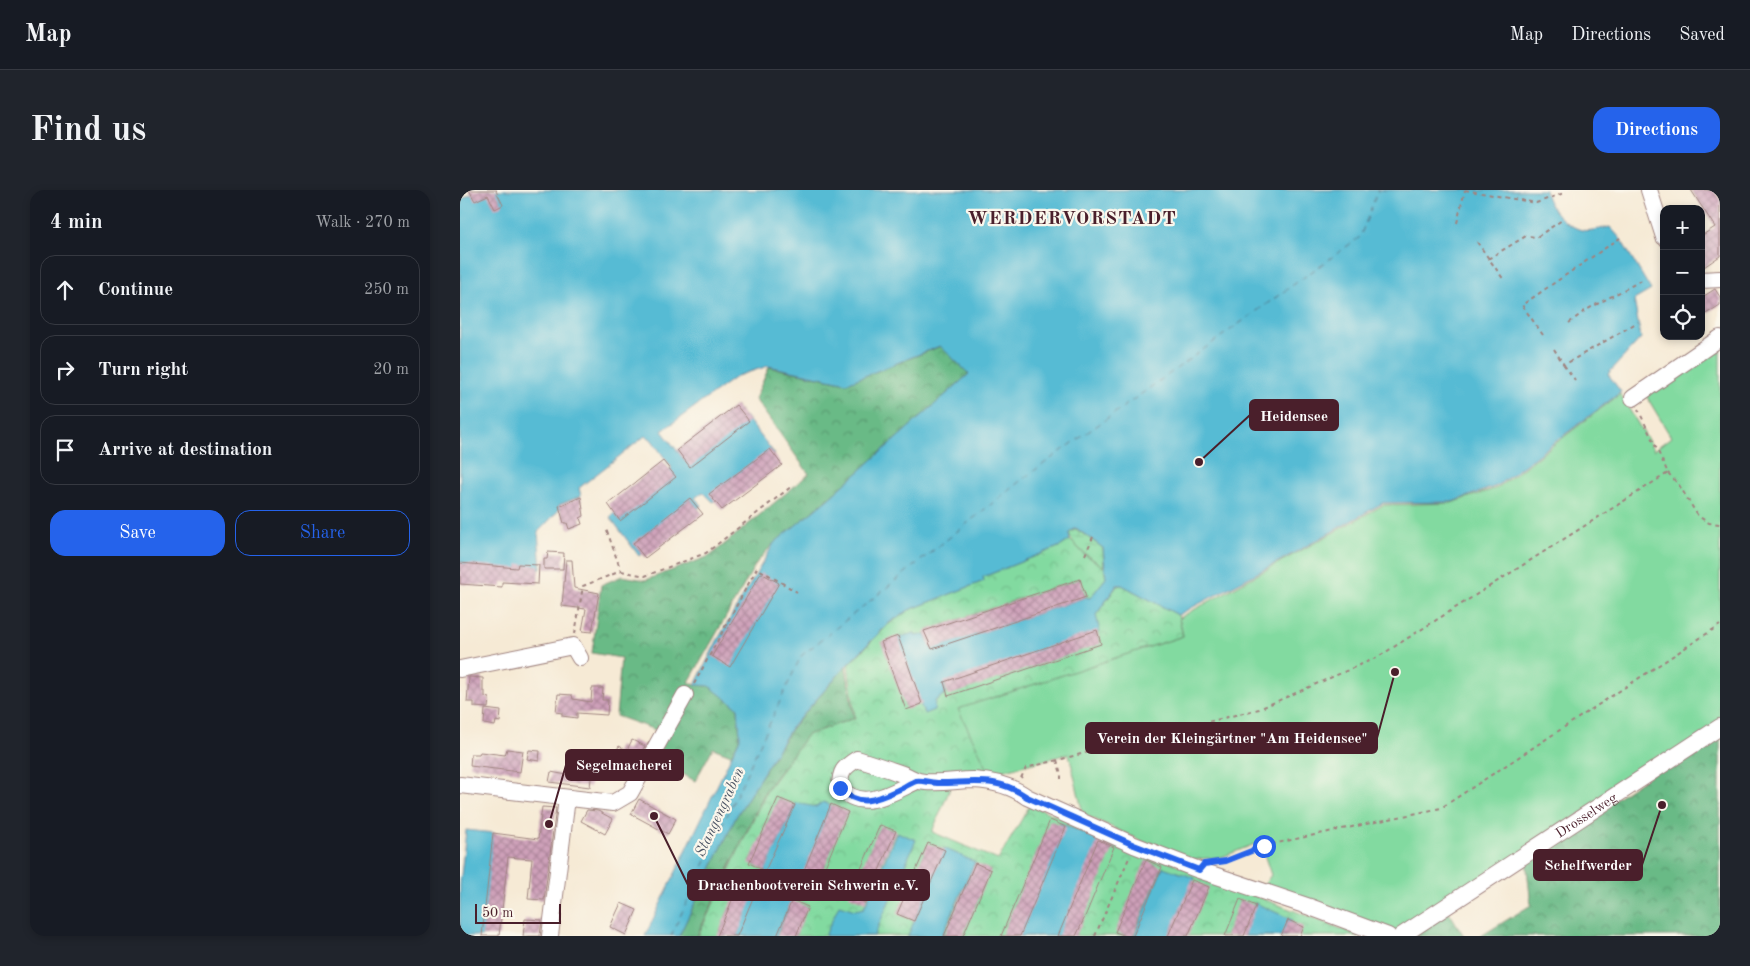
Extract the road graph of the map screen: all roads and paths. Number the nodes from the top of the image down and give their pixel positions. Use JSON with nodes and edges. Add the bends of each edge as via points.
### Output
{"nodes":[{"id":1,"x":1465,"y":190,"type":"edge"},
{"id":2,"x":1649,"y":190,"type":"edge"},
{"id":3,"x":1564,"y":193,"type":"dead end"},
{"id":4,"x":1562,"y":220,"type":"dead end"},
{"id":5,"x":1457,"y":223,"type":"dead end"},
{"id":6,"x":1660,"y":224,"type":"edge"},
{"id":7,"x":1620,"y":238,"type":"dead end"},
{"id":8,"x":1477,"y":242,"type":"dead end"},
{"id":9,"x":1488,"y":259,"type":"junction"},
{"id":10,"x":1644,"y":279,"type":"dead end"},
{"id":11,"x":1720,"y":279,"type":"edge"},
{"id":12,"x":1504,"y":280,"type":"dead end"},
{"id":13,"x":1705,"y":280,"type":"edge"},
{"id":14,"x":1638,"y":322,"type":"dead end"},
{"id":15,"x":1569,"y":323,"type":"dead end"},
{"id":16,"x":1543,"y":335,"type":"dead end"},
{"id":17,"x":1720,"y":338,"type":"edge"},
{"id":18,"x":1554,"y":350,"type":"dead end"},
{"id":19,"x":1564,"y":365,"type":"junction"},
{"id":20,"x":1575,"y":380,"type":"dead end"},
{"id":21,"x":1633,"y":398,"type":"joint"},
{"id":22,"x":1668,"y":473,"type":"junction"},
{"id":23,"x":792,"y":486,"type":"dead end"},
{"id":24,"x":1720,"y":524,"type":"edge"},
{"id":25,"x":606,"y":528,"type":"dead end"},
{"id":26,"x":1093,"y":537,"type":"dead end"},
{"id":27,"x":1085,"y":555,"type":"dead end"},
{"id":28,"x":621,"y":571,"type":"junction"},
{"id":29,"x":797,"y":592,"type":"dead end"},
{"id":30,"x":1720,"y":625,"type":"edge"},
{"id":31,"x":576,"y":652,"type":"joint"},
{"id":32,"x":460,"y":669,"type":"edge"},
{"id":33,"x":689,"y":689,"type":"joint"},
{"id":34,"x":1720,"y":727,"type":"edge"},
{"id":35,"x":1058,"y":760,"type":"junction"},
{"id":36,"x":1061,"y":780,"type":"dead end"},
{"id":37,"x":916,"y":781,"type":"dead end"},
{"id":38,"x":460,"y":785,"type":"edge"},
{"id":39,"x":1016,"y":789,"type":"junction"},
{"id":40,"x":567,"y":798,"type":"junction"},
{"id":41,"x":1134,"y":845,"type":"junction"},
{"id":42,"x":1199,"y":870,"type":"junction"},
{"id":43,"x":550,"y":936,"type":"edge"},
{"id":44,"x":1095,"y":936,"type":"edge"},
{"id":45,"x":1388,"y":936,"type":"edge"},
{"id":46,"x":1401,"y":936,"type":"edge"}],
"edges":[{"from":1,"to":3,"type":"path","via":[[1536,203]]},
{"from":1,"to":5,"type":"path"},
{"from":2,"to":6,"type":"street"},
{"from":4,"to":9,"type":"path","via":[[1536,237],[1526,236]]},
{"from":7,"to":16,"type":"path","via":[[1522,306]]},
{"from":8,"to":9,"type":"path"},
{"from":9,"to":12,"type":"path"},
{"from":10,"to":15,"type":"path","via":[[1586,310]]},
{"from":11,"to":13,"type":"street"},
{"from":14,"to":19,"type":"path"},
{"from":17,"to":21,"type":"street"},
{"from":18,"to":19,"type":"path"},
{"from":19,"to":20,"type":"path"},
{"from":21,"to":22,"type":"path"},
{"from":22,"to":24,"type":"path","via":[[1698,516],[1709,523]]},
{"from":22,"to":35,"type":"path","via":[[1378,658],[1259,709]]},
{"from":23,"to":28,"type":"path","via":[[706,553],[644,576]]},
{"from":25,"to":28,"type":"path"},
{"from":26,"to":27,"type":"path"},
{"from":28,"to":31,"type":"path","via":[[583,586]]},
{"from":29,"to":33,"type":"path","via":[[758,568]]},
{"from":30,"to":42,"type":"path","via":[[1441,808],[1264,846],[1226,861],[1204,864]]},
{"from":31,"to":32,"type":"street"},
{"from":33,"to":40,"type":"street","via":[[630,793],[613,803]]},
{"from":34,"to":46,"type":"street","name":"Drosselweg"},
{"from":35,"to":36,"type":"path"},
{"from":35,"to":39,"type":"path","via":[[1026,768]]},
{"from":37,"to":39,"type":"street","via":[[972,780]]},
{"from":38,"to":40,"type":"street"},
{"from":39,"to":41,"type":"street","via":[[1027,797]]},
{"from":40,"to":43,"type":"street"},
{"from":41,"to":42,"type":"street"},
{"from":41,"to":44,"type":"path"},
{"from":42,"to":45,"type":"street","via":[[1310,906]]}]}
